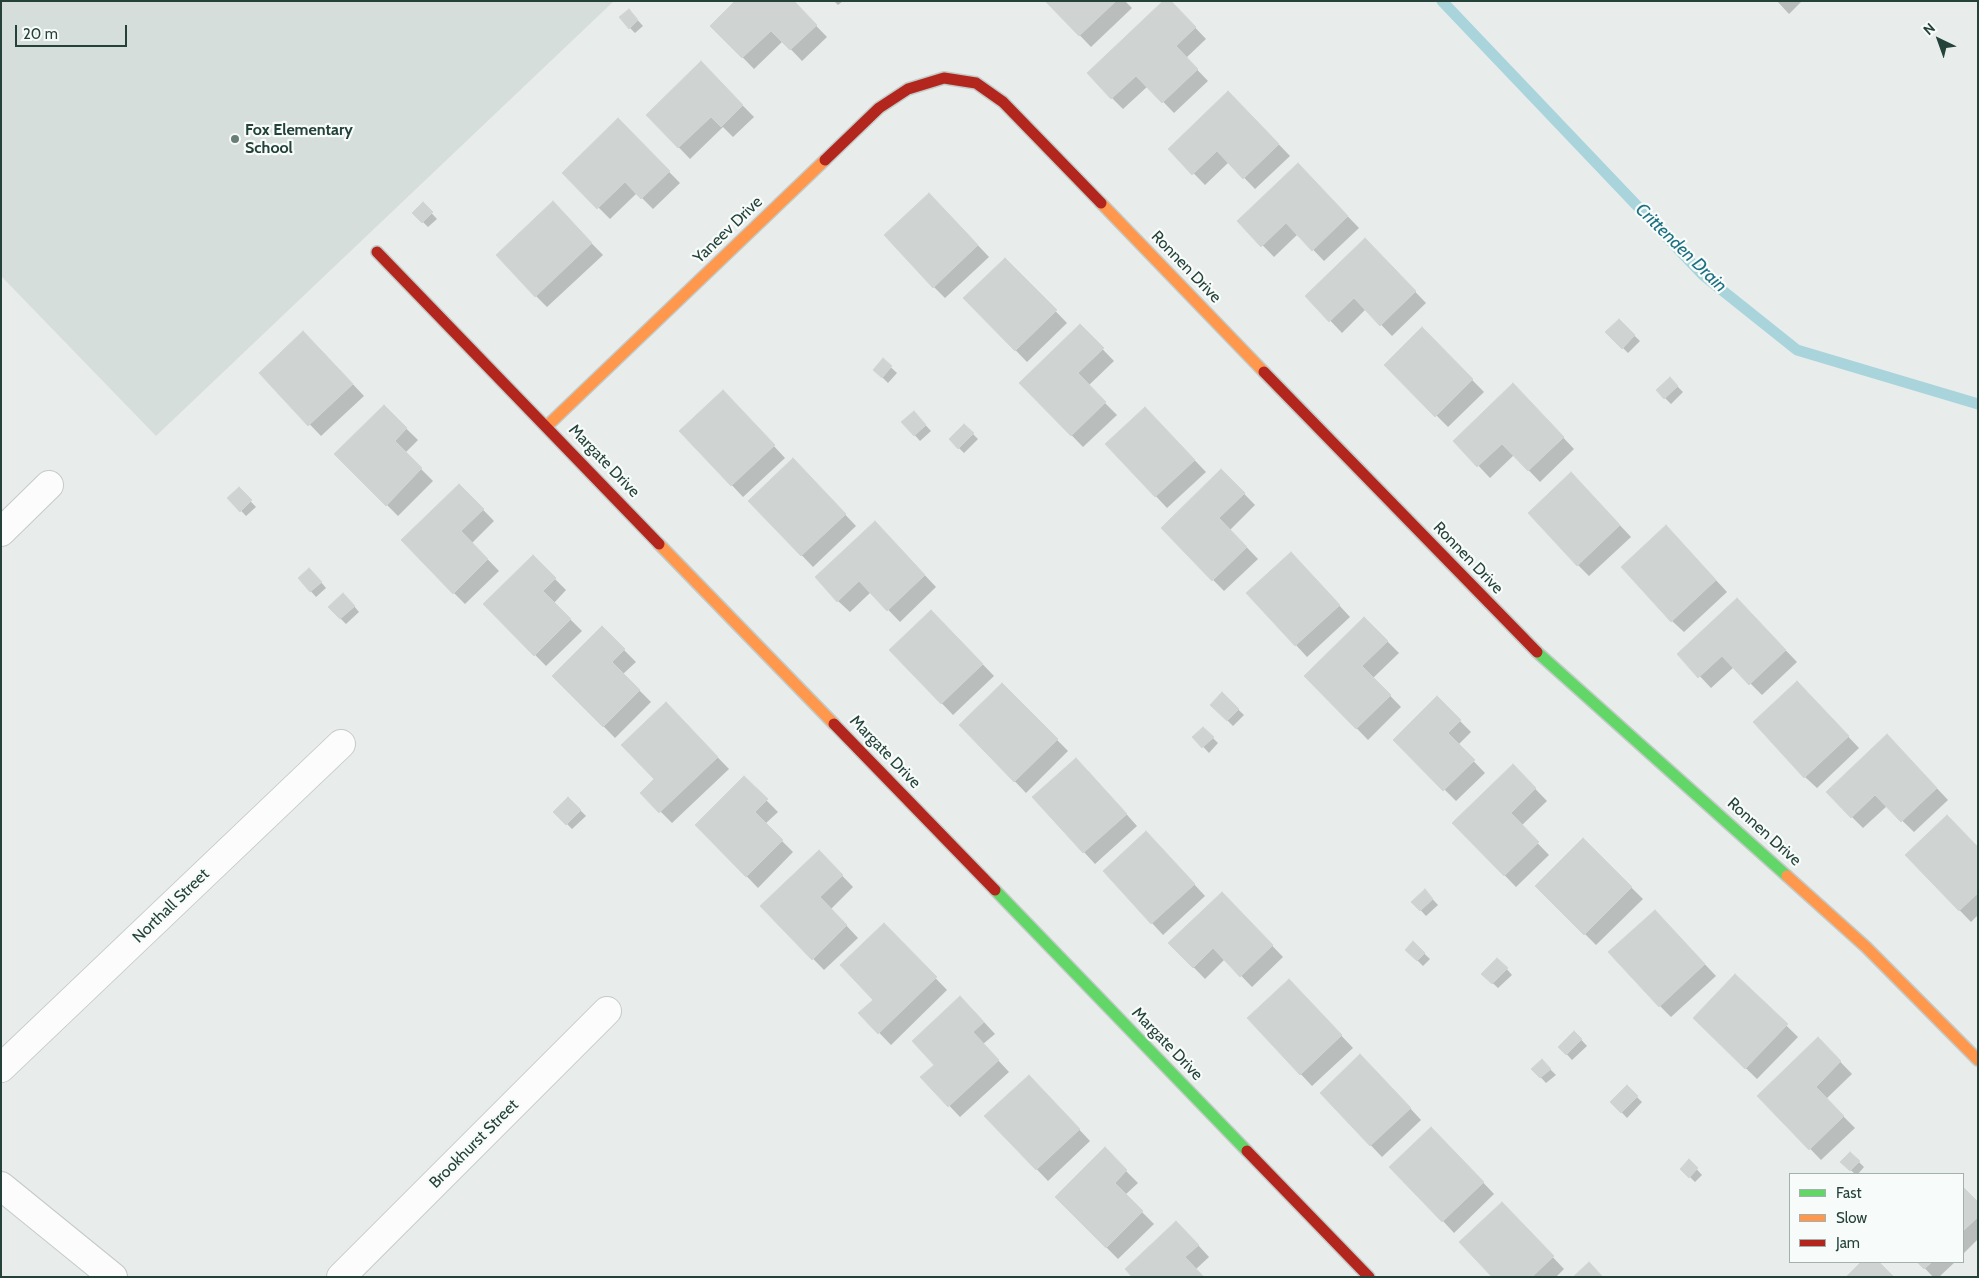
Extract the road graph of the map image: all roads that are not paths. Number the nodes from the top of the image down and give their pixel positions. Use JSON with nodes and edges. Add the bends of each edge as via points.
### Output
{"nodes":[{"id":1,"x":944,"y":78,"type":"joint"},
{"id":2,"x":377,"y":252,"type":"dead end"},
{"id":3,"x":548,"y":426,"type":"junction"},
{"id":4,"x":49,"y":485,"type":"dead end"},
{"id":5,"x":1,"y":532,"type":"edge"},
{"id":6,"x":341,"y":744,"type":"dead end"},
{"id":7,"x":607,"y":1011,"type":"dead end"},
{"id":8,"x":1978,"y":1060,"type":"edge"},
{"id":9,"x":1,"y":1068,"type":"edge"},
{"id":10,"x":1,"y":1186,"type":"edge"},
{"id":11,"x":114,"y":1277,"type":"edge"},
{"id":12,"x":341,"y":1277,"type":"edge"},
{"id":13,"x":1369,"y":1277,"type":"edge"}],
"edges":[{"from":1,"to":3,"type":"street","name":"Yaneev Drive","via":[[908,89],[878,108]]},
{"from":1,"to":8,"type":"street","name":"Ronnen Drive","via":[[976,83],[1003,102],[1539,655],[1845,928]]},
{"from":2,"to":3,"type":"street","name":"Margate Drive"},
{"from":3,"to":13,"type":"street","name":"Margate Drive"},
{"from":4,"to":5,"type":"street"},
{"from":6,"to":9,"type":"street","name":"Northall Street"},
{"from":7,"to":12,"type":"street","name":"Brookhurst Street"},
{"from":10,"to":11,"type":"street"}]}
